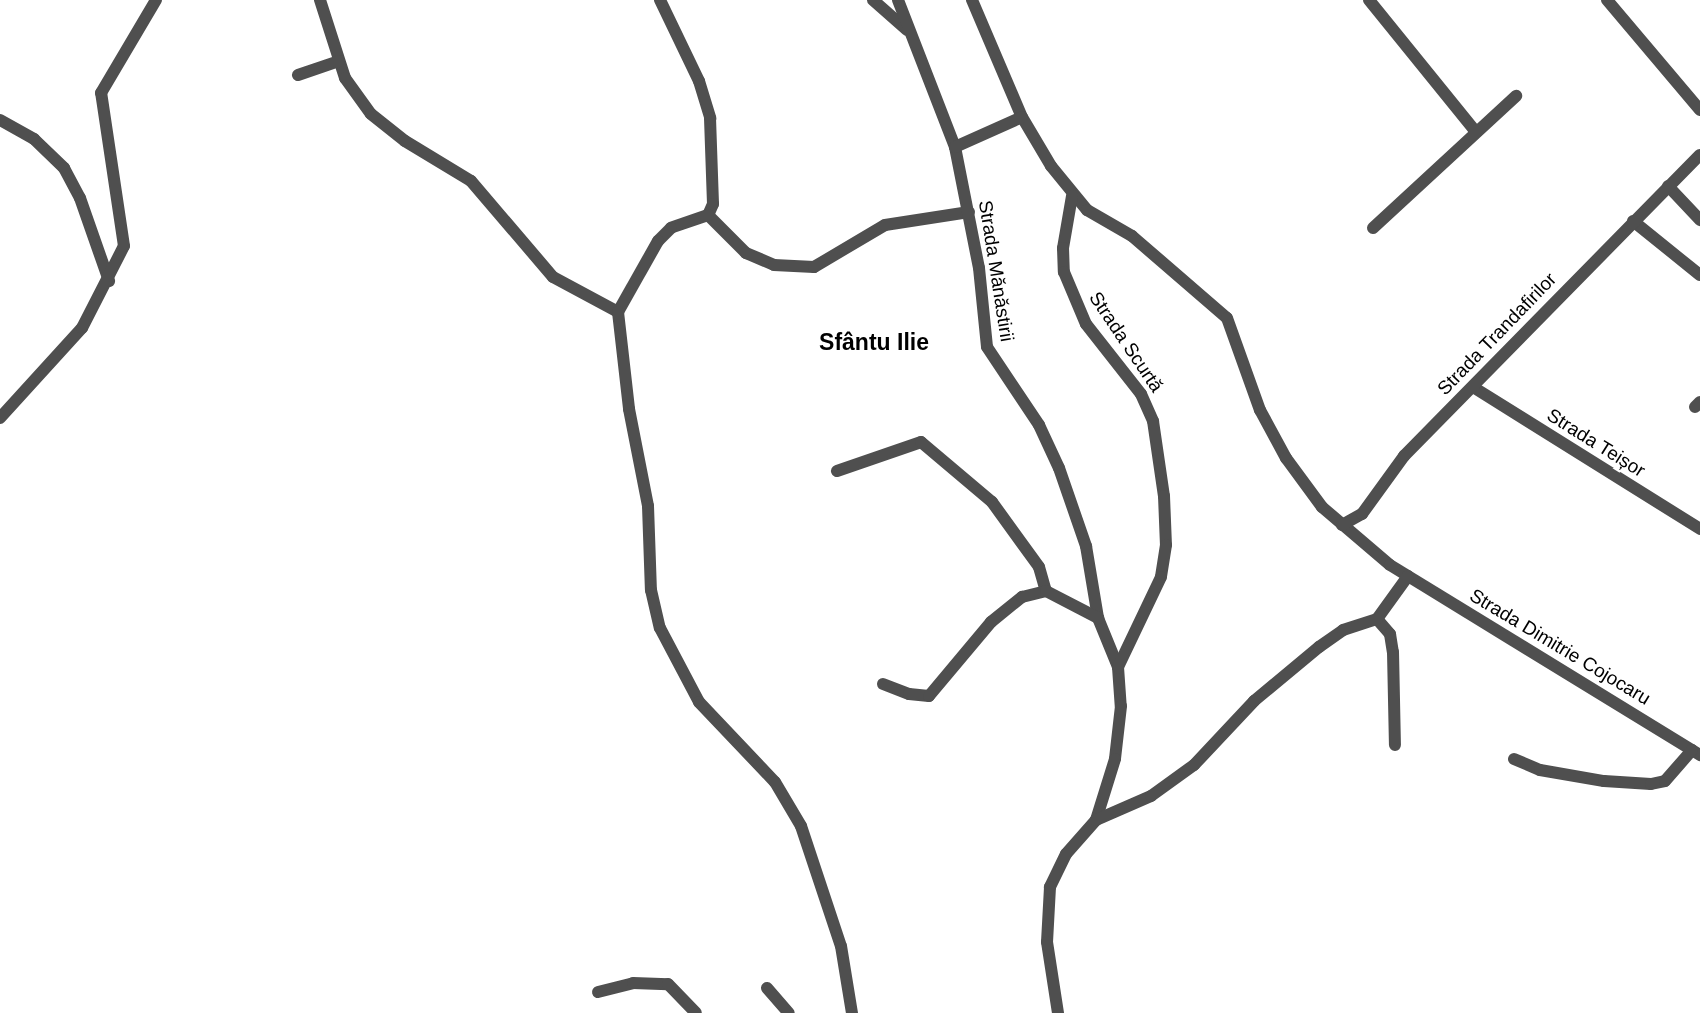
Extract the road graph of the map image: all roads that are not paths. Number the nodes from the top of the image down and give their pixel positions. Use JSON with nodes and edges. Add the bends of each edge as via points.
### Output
{"nodes":[{"id":1,"x":156,"y":0,"type":"edge"},
{"id":2,"x":320,"y":0,"type":"edge"},
{"id":3,"x":660,"y":0,"type":"edge"},
{"id":4,"x":873,"y":0,"type":"edge"},
{"id":5,"x":898,"y":0,"type":"edge"},
{"id":6,"x":972,"y":0,"type":"edge"},
{"id":7,"x":1369,"y":0,"type":"edge"},
{"id":8,"x":1607,"y":0,"type":"edge"},
{"id":9,"x":910,"y":32,"type":"junction"},
{"id":10,"x":339,"y":61,"type":"junction"},
{"id":11,"x":298,"y":75,"type":"dead end"},
{"id":12,"x":1516,"y":96,"type":"dead end"},
{"id":13,"x":1700,"y":110,"type":"edge"},
{"id":14,"x":1022,"y":117,"type":"junction"},
{"id":15,"x":0,"y":120,"type":"edge"},
{"id":16,"x":1475,"y":131,"type":"junction"},
{"id":17,"x":955,"y":147,"type":"junction"},
{"id":18,"x":1700,"y":155,"type":"edge"},
{"id":19,"x":1668,"y":186,"type":"junction"},
{"id":20,"x":1072,"y":196,"type":"junction"},
{"id":21,"x":969,"y":212,"type":"junction"},
{"id":22,"x":708,"y":215,"type":"junction"},
{"id":23,"x":1700,"y":220,"type":"edge"},
{"id":24,"x":1633,"y":221,"type":"junction"},
{"id":25,"x":1373,"y":228,"type":"dead end"},
{"id":26,"x":1700,"y":275,"type":"edge"},
{"id":27,"x":109,"y":281,"type":"junction"},
{"id":28,"x":618,"y":312,"type":"junction"},
{"id":29,"x":1473,"y":387,"type":"junction"},
{"id":30,"x":0,"y":418,"type":"edge"},
{"id":31,"x":838,"y":471,"type":"dead end"},
{"id":32,"x":1362,"y":514,"type":"junction"},
{"id":33,"x":1342,"y":525,"type":"junction"},
{"id":34,"x":1700,"y":529,"type":"edge"},
{"id":35,"x":1358,"y":540,"type":"junction"},
{"id":36,"x":1408,"y":576,"type":"junction"},
{"id":37,"x":1046,"y":591,"type":"junction"},
{"id":38,"x":1098,"y":618,"type":"junction"},
{"id":39,"x":1377,"y":619,"type":"junction"},
{"id":40,"x":1118,"y":667,"type":"junction"},
{"id":41,"x":883,"y":684,"type":"dead end"},
{"id":42,"x":1395,"y":745,"type":"dead end"},
{"id":43,"x":1696,"y":752,"type":"edge"},
{"id":44,"x":1514,"y":759,"type":"dead end"},
{"id":45,"x":1096,"y":820,"type":"junction"},
{"id":46,"x":767,"y":988,"type":"dead end"},
{"id":47,"x":598,"y":992,"type":"dead end"},
{"id":48,"x":696,"y":1013,"type":"edge"},
{"id":49,"x":789,"y":1013,"type":"edge"},
{"id":50,"x":852,"y":1013,"type":"edge"},
{"id":51,"x":1058,"y":1013,"type":"edge"}],
"edges":[{"from":1,"to":27,"type":"street","via":[[101,93],[125,235]]},
{"from":2,"to":10,"type":"street"},
{"from":3,"to":22,"type":"street","via":[[699,81],[710,118],[713,204]]},
{"from":4,"to":9,"type":"street"},
{"from":5,"to":9,"type":"street","name":"Strada Mănăstirii"},
{"from":6,"to":14,"type":"street","name":"Strada Dimitrie Cojocaru"},
{"from":7,"to":16,"type":"street"},
{"from":8,"to":13,"type":"street"},
{"from":9,"to":17,"type":"street","name":"Strada Mănăstirii"},
{"from":10,"to":11,"type":"street"},
{"from":10,"to":28,"type":"street","via":[[356,98],[371,114],[405,141],[471,181],[553,277]]},
{"from":12,"to":16,"type":"street"},
{"from":14,"to":17,"type":"street"},
{"from":14,"to":20,"type":"street","name":"Strada Dimitrie Cojocaru"},
{"from":15,"to":27,"type":"street","via":[[34,139],[64,168],[80,198]]},
{"from":16,"to":25,"type":"street"},
{"from":17,"to":21,"type":"street","name":"Strada Mănăstirii"},
{"from":18,"to":19,"type":"street","name":"Strada Trandafirilor"},
{"from":19,"to":23,"type":"street"},
{"from":19,"to":24,"type":"street","name":"Strada Trandafirilor"},
{"from":20,"to":33,"type":"street","name":"Strada Dimitrie Cojocaru","via":[[1132,236],[1227,318],[1261,410],[1286,458],[1306,489]]},
{"from":20,"to":40,"type":"street","name":"Strada Scurtă","via":[[1063,248],[1072,295],[1086,324],[1141,394],[1153,421],[1163,483],[1166,545],[1161,577]]},
{"from":21,"to":22,"type":"street","via":[[885,225],[855,240],[834,259],[802,268],[760,261]]},
{"from":21,"to":38,"type":"street","name":"Strada Mănăstirii","via":[[987,347],[1039,425],[1059,468],[1086,547]]},
{"from":22,"to":28,"type":"street","via":[[671,228],[658,241]]},
{"from":24,"to":26,"type":"street"},
{"from":24,"to":29,"type":"street","name":"Strada Trandafirilor"},
{"from":27,"to":30,"type":"street","via":[[82,328]]},
{"from":28,"to":50,"type":"street","via":[[629,409],[648,506],[655,614],[699,702],[775,782],[801,826],[841,946]]},
{"from":29,"to":32,"type":"street","name":"Strada Trandafirilor","via":[[1404,456]]},
{"from":29,"to":34,"type":"street","name":"Strada Teișor"},
{"from":31,"to":37,"type":"street","via":[[921,442],[992,502],[1039,567]]},
{"from":32,"to":33,"type":"street","name":"Strada Trandafirilor"},
{"from":32,"to":35,"type":"street","name":"Strada Trandafirilor"},
{"from":33,"to":35,"type":"street","name":"Strada Dimitrie Cojocaru"},
{"from":35,"to":36,"type":"street","name":"Strada Dimitrie Cojocaru"},
{"from":36,"to":39,"type":"street"},
{"from":36,"to":43,"type":"street","name":"Strada Dimitrie Cojocaru"},
{"from":37,"to":38,"type":"street"},
{"from":37,"to":41,"type":"street","via":[[1022,597],[991,622],[929,696]]},
{"from":38,"to":40,"type":"street","name":"Strada Mănăstirii"},
{"from":39,"to":42,"type":"street","via":[[1390,634],[1393,652]]},
{"from":39,"to":45,"type":"street","name":"Strada Mănăstirii","via":[[1343,630],[1319,647],[1254,701],[1194,765],[1151,796]]},
{"from":40,"to":45,"type":"street","name":"Strada Mănăstirii","via":[[1119,746]]},
{"from":43,"to":44,"type":"street","name":"Strada Dimitrie Cojocaru","via":[[1665,781],[1651,784],[1540,770]]},
{"from":45,"to":51,"type":"street","name":"Strada Mănăstirii","via":[[1066,853],[1050,887],[1047,942]]},
{"from":46,"to":49,"type":"street"},
{"from":47,"to":48,"type":"street","via":[[633,983],[667,984]]}]}
